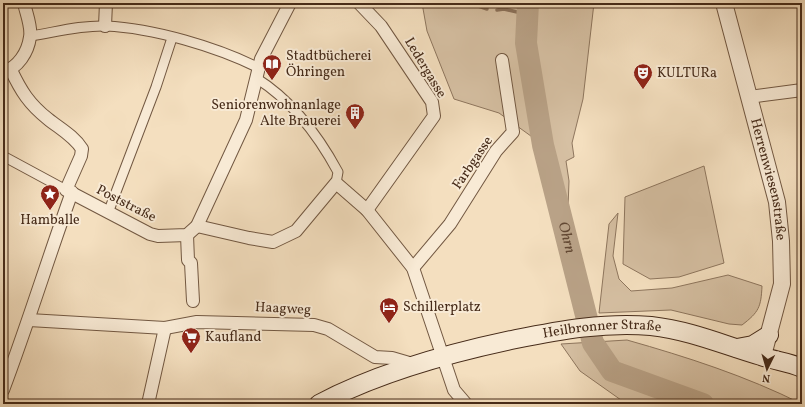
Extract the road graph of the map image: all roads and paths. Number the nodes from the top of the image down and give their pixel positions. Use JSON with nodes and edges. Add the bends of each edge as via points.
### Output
{"nodes":[{"id":1,"x":24,"y":3,"type":"edge"},
{"id":2,"x":106,"y":3,"type":"edge"},
{"id":3,"x":290,"y":3,"type":"edge"},
{"id":4,"x":359,"y":3,"type":"edge"},
{"id":5,"x":724,"y":3,"type":"edge"},
{"id":6,"x":105,"y":26,"type":"junction"},
{"id":7,"x":31,"y":36,"type":"junction"},
{"id":8,"x":172,"y":38,"type":"junction"},
{"id":9,"x":502,"y":60,"type":"dead end"},
{"id":10,"x":7,"y":71,"type":"edge"},
{"id":11,"x":258,"y":73,"type":"junction"},
{"id":12,"x":802,"y":90,"type":"edge"},
{"id":13,"x":749,"y":97,"type":"junction"},
{"id":14,"x":3,"y":156,"type":"edge"},
{"id":15,"x":336,"y":183,"type":"junction"},
{"id":16,"x":69,"y":191,"type":"junction"},
{"id":17,"x":367,"y":210,"type":"junction"},
{"id":18,"x":108,"y":213,"type":"junction"},
{"id":19,"x":197,"y":226,"type":"junction"},
{"id":20,"x":187,"y":236,"type":"junction"},
{"id":21,"x":413,"y":268,"type":"junction"},
{"id":22,"x":193,"y":301,"type":"dead end"},
{"id":23,"x":29,"y":320,"type":"junction"},
{"id":24,"x":165,"y":328,"type":"junction"},
{"id":25,"x":769,"y":335,"type":"junction"},
{"id":26,"x":737,"y":348,"type":"junction"},
{"id":27,"x":441,"y":356,"type":"junction"},
{"id":28,"x":762,"y":357,"type":"junction"},
{"id":29,"x":416,"y":365,"type":"junction"},
{"id":30,"x":797,"y":365,"type":"edge"},
{"id":31,"x":802,"y":381,"type":"edge"},
{"id":32,"x":3,"y":390,"type":"edge"},
{"id":33,"x":148,"y":404,"type":"edge"},
{"id":34,"x":319,"y":404,"type":"edge"},
{"id":35,"x":466,"y":404,"type":"edge"}],
"edges":[{"from":1,"to":7,"type":"street"},
{"from":2,"to":6,"type":"street"},
{"from":3,"to":11,"type":"street","via":[[261,59]]},
{"from":4,"to":17,"type":"street","name":"Ledergasse","via":[[381,26],[432,102],[434,116]]},
{"from":5,"to":13,"type":"street","name":"Herrenwiesenstraße"},
{"from":6,"to":7,"type":"street","via":[[79,27]]},
{"from":6,"to":8,"type":"street","via":[[137,28]]},
{"from":7,"to":10,"type":"street","via":[[24,55]]},
{"from":8,"to":11,"type":"street","via":[[236,57]]},
{"from":8,"to":18,"type":"street"},
{"from":9,"to":21,"type":"street","name":"Farbgasse","via":[[513,132],[496,151],[450,224]]},
{"from":10,"to":16,"type":"street","via":[[31,104],[82,149],[82,156]]},
{"from":11,"to":15,"type":"street","via":[[304,118],[327,150],[338,172]]},
{"from":11,"to":19,"type":"street","via":[[246,120]]},
{"from":12,"to":13,"type":"street"},
{"from":13,"to":25,"type":"street","name":"Herrenwiesenstraße","via":[[777,202],[781,241],[782,284]]},
{"from":14,"to":16,"type":"street","name":"Poststraße"},
{"from":15,"to":17,"type":"street"},
{"from":15,"to":19,"type":"street","via":[[296,231],[273,242]]},
{"from":16,"to":18,"type":"street","name":"Poststraße"},
{"from":16,"to":23,"type":"street"},
{"from":17,"to":21,"type":"street"},
{"from":18,"to":20,"type":"street","name":"Poststraße","via":[[150,234]]},
{"from":19,"to":20,"type":"street"},
{"from":20,"to":22,"type":"street"},
{"from":21,"to":27,"type":"street"},
{"from":23,"to":24,"type":"street","name":"Haagweg"},
{"from":23,"to":32,"type":"street"},
{"from":24,"to":29,"type":"street","name":"Haagweg","via":[[197,322],[314,325],[328,329],[374,357],[392,358]]},
{"from":24,"to":33,"type":"street"},
{"from":25,"to":26,"type":"main road","via":[[753,345]]},
{"from":25,"to":28,"type":"street","name":"Herrenwiesenstraße"},
{"from":25,"to":30,"type":"street","via":[[779,352]]},
{"from":26,"to":27,"type":"main road","name":"Heilbronner Straße","via":[[671,329],[607,324],[563,329]]},
{"from":26,"to":28,"type":"main road","name":"Heilbronner Straße"},
{"from":27,"to":29,"type":"main road","name":"Heilbronner Straße"},
{"from":27,"to":35,"type":"street","via":[[454,390]]},
{"from":28,"to":30,"type":"main road","name":"Heilbronner Straße"},
{"from":28,"to":31,"type":"main road","name":"Heilbronner Straße"},
{"from":29,"to":34,"type":"main road","name":"Heilbronner Straße"}]}
